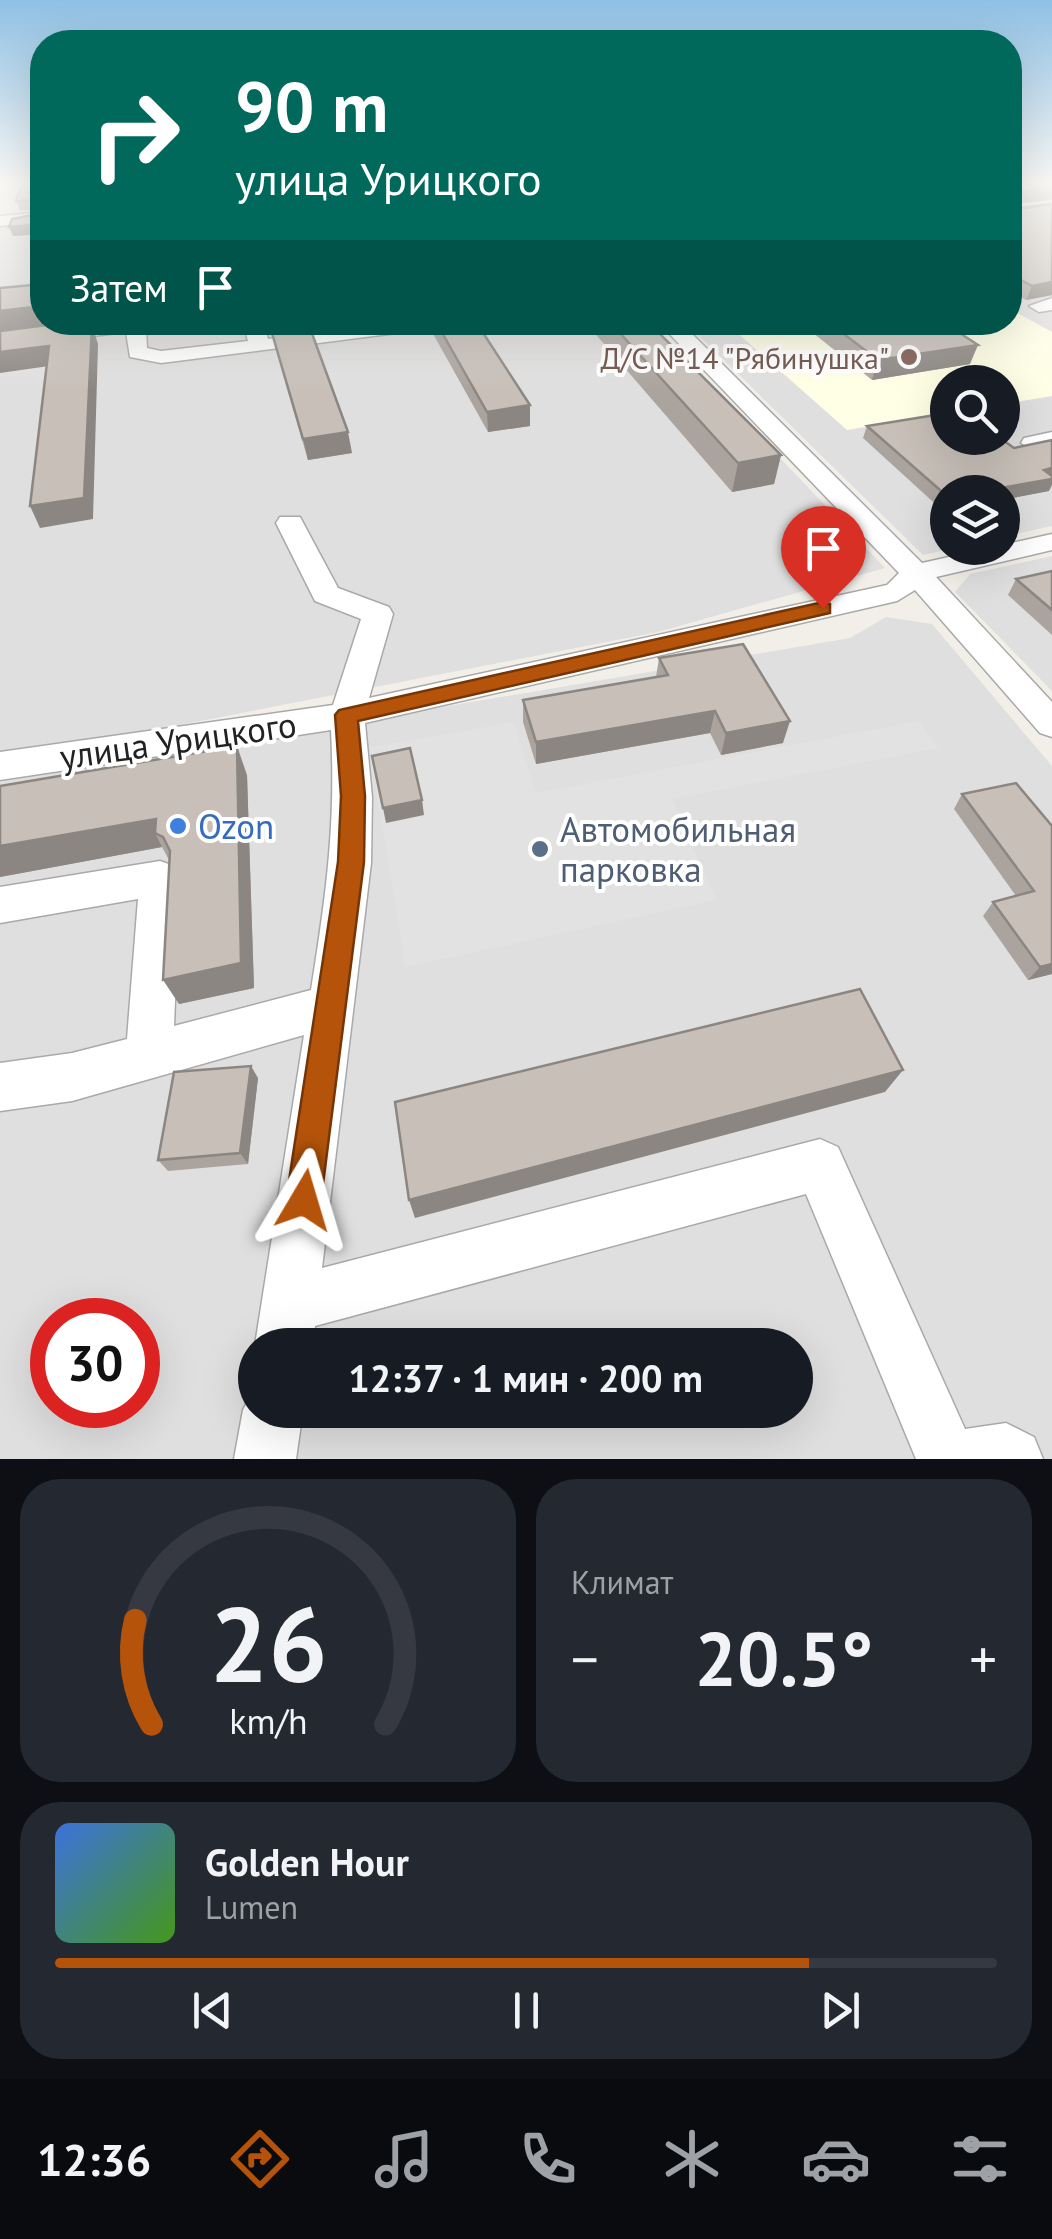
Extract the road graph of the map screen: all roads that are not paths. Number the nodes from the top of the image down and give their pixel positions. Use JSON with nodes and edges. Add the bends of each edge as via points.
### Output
{"nodes":[{"id":1,"x":52,"y":335,"type":"edge"},
{"id":2,"x":135,"y":335,"type":"edge"},
{"id":3,"x":257,"y":335,"type":"edge"},
{"id":4,"x":341,"y":335,"type":"edge"},
{"id":5,"x":681,"y":335,"type":"edge"},
{"id":6,"x":0,"y":342,"type":"edge"},
{"id":7,"x":260,"y":346,"type":"junction"},
{"id":8,"x":290,"y":523,"type":"dead end"},
{"id":9,"x":1052,"y":542,"type":"edge"},
{"id":10,"x":916,"y":573,"type":"junction"},
{"id":11,"x":346,"y":715,"type":"junction"},
{"id":12,"x":1052,"y":724,"type":"edge"},
{"id":13,"x":0,"y":766,"type":"edge"},
{"id":14,"x":0,"y":905,"type":"edge"},
{"id":15,"x":330,"y":1006,"type":"junction"},
{"id":16,"x":150,"y":1056,"type":"junction"},
{"id":17,"x":0,"y":1087,"type":"edge"},
{"id":18,"x":287,"y":1324,"type":"edge"},
{"id":19,"x":270,"y":1428,"type":"edge"},
{"id":20,"x":265,"y":1459,"type":"edge"},
{"id":21,"x":948,"y":1459,"type":"edge"},
{"id":22,"x":967,"y":1459,"type":"edge"},
{"id":23,"x":1012,"y":1459,"type":"edge"}],
"edges":[{"from":1,"to":6,"type":"street"},
{"from":2,"to":7,"type":"street","via":[[137,353],[161,357]]},
{"from":3,"to":7,"type":"street"},
{"from":4,"to":7,"type":"street"},
{"from":5,"to":10,"type":"street"},
{"from":8,"to":11,"type":"street","via":[[326,594],[378,614]]},
{"from":9,"to":10,"type":"street","name":"улица Урицкого"},
{"from":10,"to":11,"type":"street","name":"улица Урицкого","via":[[896,592]]},
{"from":10,"to":12,"type":"street"},
{"from":11,"to":13,"type":"street","name":"улица Урицкого"},
{"from":11,"to":15,"type":"street","via":[[351,862]]},
{"from":14,"to":16,"type":"street","via":[[160,878]]},
{"from":15,"to":16,"type":"street"},
{"from":15,"to":18,"type":"street"},
{"from":16,"to":17,"type":"street"},
{"from":18,"to":21,"type":"street","via":[[820,1164]]},
{"from":19,"to":20,"type":"street"},
{"from":22,"to":23,"type":"street"}]}
